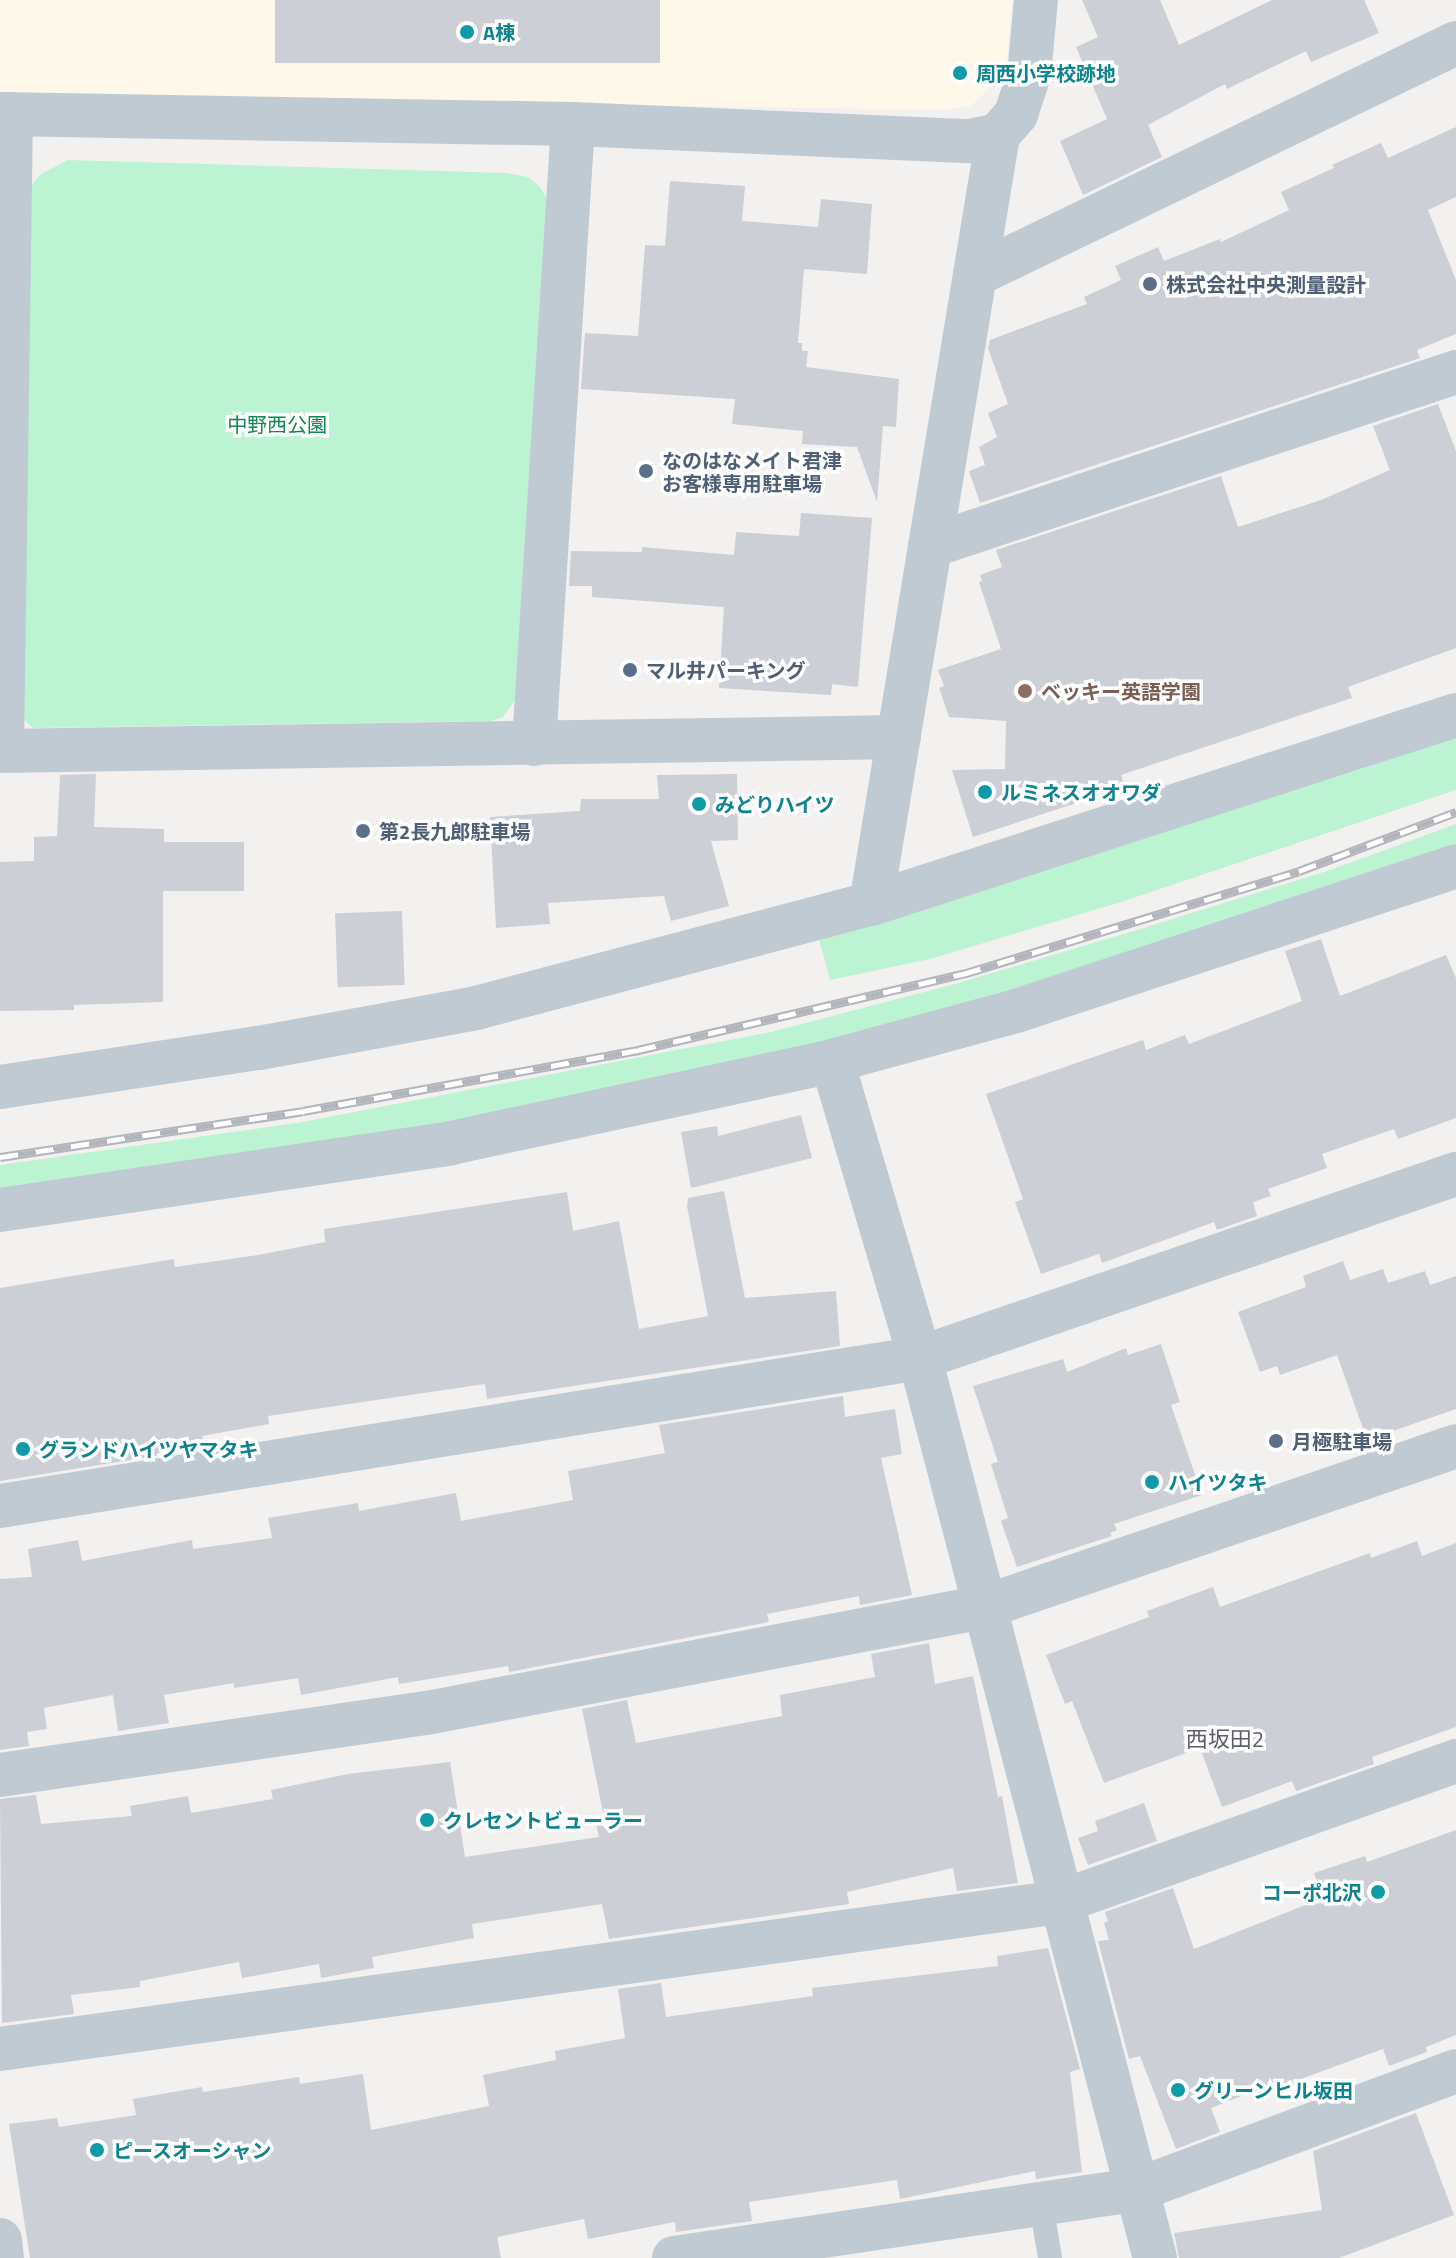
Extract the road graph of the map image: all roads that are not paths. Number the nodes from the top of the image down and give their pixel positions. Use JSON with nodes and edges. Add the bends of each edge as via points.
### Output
{"nodes":[{"id":1,"x":1036,"y":0,"type":"edge"},
{"id":2,"x":1456,"y":43,"type":"edge"},
{"id":3,"x":6,"y":114,"type":"edge"},
{"id":4,"x":573,"y":124,"type":"junction"},
{"id":5,"x":998,"y":135,"type":"junction"},
{"id":6,"x":975,"y":275,"type":"junction"},
{"id":7,"x":1455,"y":377,"type":"edge"},
{"id":8,"x":2,"y":443,"type":"edge"},
{"id":9,"x":930,"y":546,"type":"junction"},
{"id":10,"x":1456,"y":715,"type":"edge"},
{"id":11,"x":899,"y":737,"type":"junction"},
{"id":12,"x":534,"y":744,"type":"junction"},
{"id":13,"x":1,"y":750,"type":"edge"},
{"id":14,"x":1456,"y":866,"type":"edge"},
{"id":15,"x":871,"y":904,"type":"junction"},
{"id":16,"x":832,"y":1061,"type":"junction"},
{"id":17,"x":0,"y":1087,"type":"edge"},
{"id":18,"x":1456,"y":1174,"type":"edge"},
{"id":19,"x":0,"y":1210,"type":"edge"},
{"id":20,"x":920,"y":1358,"type":"junction"},
{"id":21,"x":1456,"y":1446,"type":"edge"},
{"id":22,"x":0,"y":1506,"type":"edge"},
{"id":23,"x":984,"y":1607,"type":"junction"},
{"id":24,"x":1456,"y":1761,"type":"edge"},
{"id":25,"x":0,"y":1775,"type":"edge"},
{"id":26,"x":1060,"y":1902,"type":"junction"},
{"id":27,"x":0,"y":2049,"type":"edge"},
{"id":28,"x":1456,"y":2071,"type":"edge"},
{"id":29,"x":1139,"y":2189,"type":"junction"},
{"id":30,"x":1041,"y":2204,"type":"junction"},
{"id":31,"x":0,"y":2240,"type":"edge"},
{"id":32,"x":2,"y":2258,"type":"edge"},
{"id":33,"x":674,"y":2258,"type":"edge"},
{"id":34,"x":1050,"y":2258,"type":"edge"},
{"id":35,"x":1155,"y":2258,"type":"edge"}],
"edges":[{"from":1,"to":5,"type":"street","via":[[1029,75],[1016,114]]},
{"from":2,"to":6,"type":"street"},
{"from":3,"to":4,"type":"street"},
{"from":3,"to":8,"type":"street"},
{"from":4,"to":5,"type":"street","via":[[970,141]]},
{"from":4,"to":12,"type":"street"},
{"from":5,"to":6,"type":"street"},
{"from":6,"to":9,"type":"street"},
{"from":7,"to":9,"type":"street"},
{"from":8,"to":13,"type":"street"},
{"from":9,"to":11,"type":"street"},
{"from":10,"to":15,"type":"street"},
{"from":11,"to":12,"type":"street"},
{"from":11,"to":15,"type":"street"},
{"from":12,"to":13,"type":"street"},
{"from":14,"to":16,"type":"street","via":[[1016,1011]]},
{"from":15,"to":17,"type":"street","via":[[476,1008]]},
{"from":16,"to":19,"type":"street","via":[[451,1143]]},
{"from":16,"to":20,"type":"street"},
{"from":18,"to":20,"type":"street"},
{"from":20,"to":22,"type":"street"},
{"from":20,"to":23,"type":"street"},
{"from":21,"to":23,"type":"street"},
{"from":23,"to":25,"type":"street","via":[[432,1712]]},
{"from":23,"to":26,"type":"street"},
{"from":24,"to":26,"type":"street"},
{"from":26,"to":27,"type":"street"},
{"from":26,"to":29,"type":"street"},
{"from":28,"to":29,"type":"street"},
{"from":29,"to":30,"type":"street"},
{"from":29,"to":35,"type":"street"},
{"from":30,"to":33,"type":"street"},
{"from":30,"to":34,"type":"lane"},
{"from":31,"to":32,"type":"street"}]}
